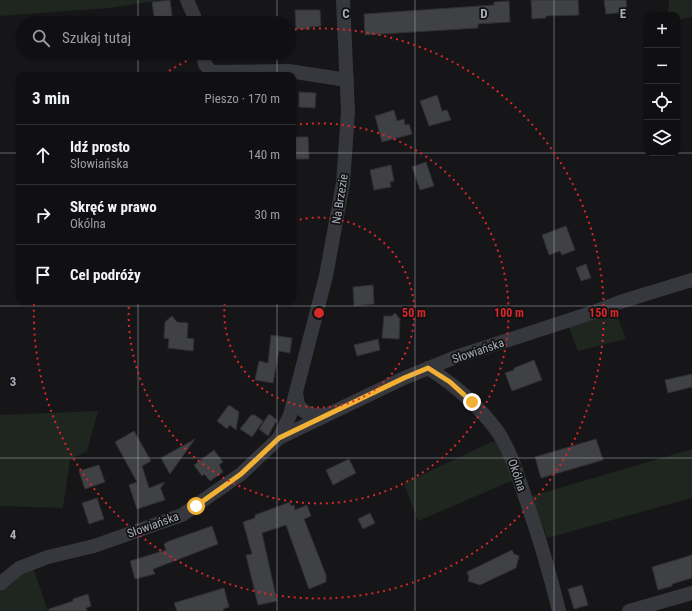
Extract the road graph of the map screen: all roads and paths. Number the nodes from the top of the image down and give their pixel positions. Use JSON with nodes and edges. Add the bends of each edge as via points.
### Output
{"nodes":[{"id":1,"x":187,"y":0,"type":"edge"},
{"id":2,"x":343,"y":0,"type":"edge"},
{"id":3,"x":194,"y":16,"type":"edge"},
{"id":4,"x":205,"y":60,"type":"edge"},
{"id":5,"x":211,"y":72,"type":"edge"},
{"id":6,"x":211,"y":72,"type":"edge"},
{"id":7,"x":295,"y":72,"type":"edge"},
{"id":8,"x":296,"y":72,"type":"edge"},
{"id":9,"x":347,"y":80,"type":"junction"},
{"id":10,"x":692,"y":280,"type":"edge"},
{"id":11,"x":428,"y":368,"type":"junction"},
{"id":12,"x":296,"y":393,"type":"junction"},
{"id":13,"x":327,"y":415,"type":"junction"},
{"id":14,"x":279,"y":438,"type":"junction"},
{"id":15,"x":0,"y":584,"type":"edge"},
{"id":16,"x":692,"y":593,"type":"edge"},
{"id":17,"x":559,"y":611,"type":"edge"},
{"id":18,"x":629,"y":611,"type":"edge"}],
"edges":[{"from":1,"to":3,"type":"street"},
{"from":2,"to":9,"type":"street","name":"Na Brzezie"},
{"from":4,"to":5,"type":"street"},
{"from":6,"to":7,"type":"street"},
{"from":8,"to":9,"type":"street"},
{"from":9,"to":12,"type":"street","name":"Na Brzezie","via":[[348,112],[343,183],[326,276]]},
{"from":10,"to":11,"type":"street","name":"Słowiańska"},
{"from":11,"to":13,"type":"street","name":"Słowiańska"},
{"from":11,"to":17,"type":"street","name":"Okólna","via":[[450,382],[472,402],[509,451],[535,527]]},
{"from":12,"to":13,"type":"street","via":[[299,406],[307,413],[316,416]]},
{"from":12,"to":14,"type":"street","name":"Na Brzezie","via":[[290,415]]},
{"from":13,"to":14,"type":"street","name":"Słowiańska"},
{"from":14,"to":15,"type":"street","name":"Słowiańska","via":[[241,474],[182,515],[94,546],[48,557],[20,568]]},
{"from":16,"to":18,"type":"street"}]}
